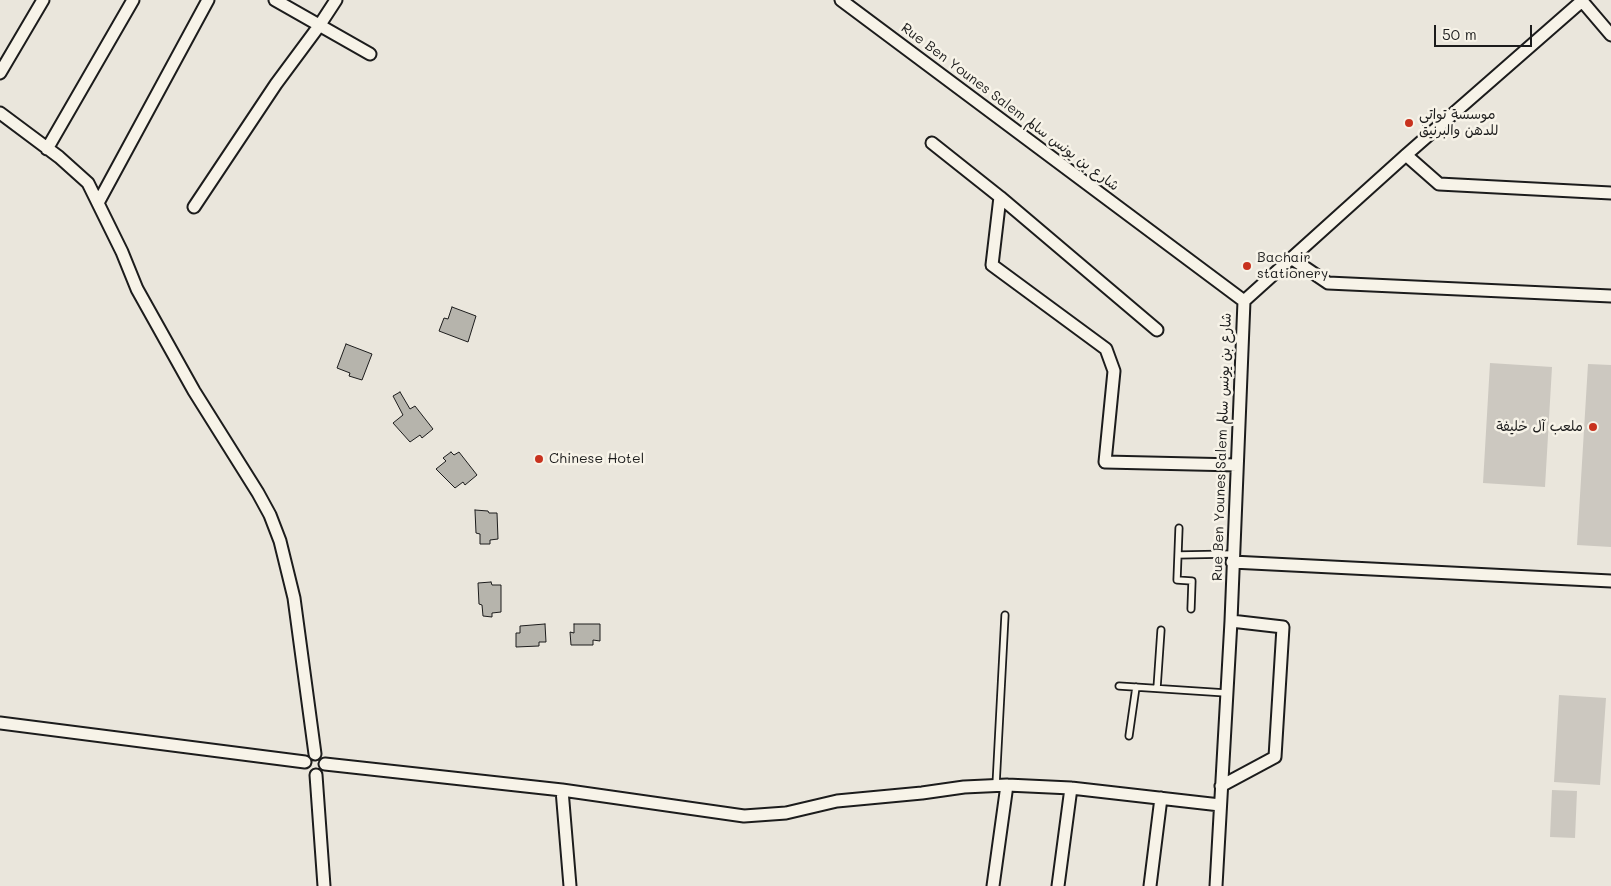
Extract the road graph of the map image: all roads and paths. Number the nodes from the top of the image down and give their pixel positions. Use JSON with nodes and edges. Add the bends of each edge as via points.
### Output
{"nodes":[{"id":1,"x":43,"y":0,"type":"edge"},
{"id":2,"x":133,"y":0,"type":"edge"},
{"id":3,"x":208,"y":0,"type":"edge"},
{"id":4,"x":275,"y":0,"type":"edge"},
{"id":5,"x":336,"y":0,"type":"edge"},
{"id":6,"x":841,"y":0,"type":"edge"},
{"id":7,"x":1583,"y":1,"type":"edge"},
{"id":8,"x":319,"y":26,"type":"junction"},
{"id":9,"x":1611,"y":35,"type":"edge"},
{"id":10,"x":370,"y":54,"type":"dead end"},
{"id":11,"x":0,"y":73,"type":"edge"},
{"id":12,"x":0,"y":113,"type":"edge"},
{"id":13,"x":932,"y":143,"type":"dead end"},
{"id":14,"x":47,"y":149,"type":"junction"},
{"id":15,"x":1406,"y":155,"type":"junction"},
{"id":16,"x":1611,"y":193,"type":"edge"},
{"id":17,"x":1000,"y":197,"type":"junction"},
{"id":18,"x":98,"y":203,"type":"junction"},
{"id":19,"x":194,"y":208,"type":"dead end"},
{"id":20,"x":1291,"y":258,"type":"junction"},
{"id":21,"x":1611,"y":296,"type":"edge"},
{"id":22,"x":1244,"y":301,"type":"junction"},
{"id":23,"x":1157,"y":330,"type":"dead end"},
{"id":24,"x":1237,"y":465,"type":"junction"},
{"id":25,"x":1179,"y":528,"type":"dead end"},
{"id":26,"x":1178,"y":554,"type":"junction"},
{"id":27,"x":1232,"y":558,"type":"junction"},
{"id":28,"x":1611,"y":581,"type":"edge"},
{"id":29,"x":1191,"y":609,"type":"dead end"},
{"id":30,"x":1005,"y":614,"type":"dead end"},
{"id":31,"x":1231,"y":622,"type":"junction"},
{"id":32,"x":1161,"y":630,"type":"dead end"},
{"id":33,"x":1119,"y":686,"type":"dead end"},
{"id":34,"x":1136,"y":687,"type":"junction"},
{"id":35,"x":1157,"y":688,"type":"junction"},
{"id":36,"x":1226,"y":693,"type":"junction"},
{"id":37,"x":0,"y":723,"type":"edge"},
{"id":38,"x":1129,"y":736,"type":"dead end"},
{"id":39,"x":315,"y":754,"type":"junction"},
{"id":40,"x":305,"y":762,"type":"junction"},
{"id":41,"x":325,"y":764,"type":"junction"},
{"id":42,"x":316,"y":775,"type":"junction"},
{"id":43,"x":1001,"y":785,"type":"junction"},
{"id":44,"x":1221,"y":786,"type":"junction"},
{"id":45,"x":1071,"y":788,"type":"junction"},
{"id":46,"x":562,"y":790,"type":"junction"},
{"id":47,"x":1161,"y":798,"type":"junction"},
{"id":48,"x":1220,"y":805,"type":"junction"},
{"id":49,"x":324,"y":886,"type":"edge"},
{"id":50,"x":570,"y":886,"type":"edge"},
{"id":51,"x":993,"y":886,"type":"edge"},
{"id":52,"x":1058,"y":886,"type":"edge"},
{"id":53,"x":1150,"y":886,"type":"edge"},
{"id":54,"x":1216,"y":886,"type":"edge"}],
"edges":[{"from":1,"to":11,"type":"street"},
{"from":2,"to":14,"type":"street"},
{"from":3,"to":18,"type":"street"},
{"from":4,"to":8,"type":"street"},
{"from":5,"to":8,"type":"street"},
{"from":6,"to":22,"type":"street","name":"Rue Ben Younes Salem شارع بن يونس سالم"},
{"from":7,"to":9,"type":"street"},
{"from":7,"to":15,"type":"street"},
{"from":8,"to":10,"type":"street"},
{"from":8,"to":19,"type":"street","via":[[276,84]]},
{"from":12,"to":14,"type":"street"},
{"from":13,"to":17,"type":"street"},
{"from":14,"to":18,"type":"street","via":[[88,183]]},
{"from":15,"to":16,"type":"street","via":[[1439,184]]},
{"from":15,"to":20,"type":"street"},
{"from":17,"to":23,"type":"street"},
{"from":17,"to":24,"type":"street","via":[[992,265],[1106,349],[1114,370],[1106,462]]},
{"from":18,"to":39,"type":"street","via":[[137,289],[194,391],[270,515],[294,598]]},
{"from":20,"to":21,"type":"street","via":[[1328,283]]},
{"from":20,"to":22,"type":"street"},
{"from":22,"to":24,"type":"street","name":"Rue Ben Younes Salem شارع بن يونس سالم"},
{"from":24,"to":27,"type":"street","name":"Rue Ben Younes Salem شارع بن يونس سالم"},
{"from":25,"to":26,"type":"lane"},
{"from":26,"to":27,"type":"lane"},
{"from":26,"to":29,"type":"lane","via":[[1177,580],[1192,581]]},
{"from":27,"to":28,"type":"street"},
{"from":27,"to":31,"type":"street","name":"Rue Ben Younes Salem شارع بن يونس سالم"},
{"from":30,"to":43,"type":"lane"},
{"from":31,"to":36,"type":"street","name":"Rue Ben Younes Salem شارع بن يونس سالم"},
{"from":31,"to":44,"type":"street","via":[[1283,627],[1275,757]]},
{"from":32,"to":35,"type":"lane"},
{"from":33,"to":34,"type":"lane"},
{"from":34,"to":35,"type":"lane"},
{"from":34,"to":38,"type":"lane"},
{"from":35,"to":36,"type":"lane"},
{"from":36,"to":44,"type":"street","name":"Rue Ben Younes Salem شارع بن يونس سالم"},
{"from":37,"to":40,"type":"street"},
{"from":39,"to":40,"type":"street","via":[[308,756]]},
{"from":39,"to":41,"type":"street","via":[[321,756]]},
{"from":40,"to":42,"type":"street","via":[[307,771]]},
{"from":41,"to":42,"type":"street","via":[[322,772]]},
{"from":41,"to":46,"type":"street"},
{"from":42,"to":49,"type":"street"},
{"from":43,"to":45,"type":"street"},
{"from":43,"to":46,"type":"street","via":[[964,786],[836,801],[786,813],[744,816]]},
{"from":43,"to":51,"type":"street"},
{"from":44,"to":48,"type":"street","name":"Rue Ben Younes Salem شارع بن يونس سالم"},
{"from":45,"to":47,"type":"street"},
{"from":45,"to":52,"type":"street"},
{"from":46,"to":50,"type":"street"},
{"from":47,"to":48,"type":"street"},
{"from":47,"to":53,"type":"street"},
{"from":48,"to":54,"type":"street","name":"Rue Ben Younes Salem شارع بن يونس سالم"}]}
